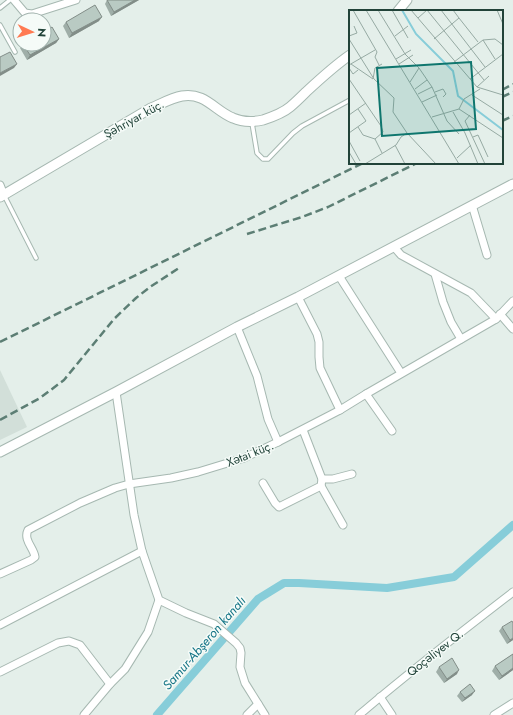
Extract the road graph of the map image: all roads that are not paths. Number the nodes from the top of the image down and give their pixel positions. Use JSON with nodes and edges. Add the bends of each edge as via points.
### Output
{"nodes":[{"id":1,"x":10,"y":0,"type":"edge"},
{"id":2,"x":14,"y":0,"type":"edge"},
{"id":3,"x":76,"y":0,"type":"edge"},
{"id":4,"x":408,"y":0,"type":"edge"},
{"id":5,"x":0,"y":8,"type":"edge"},
{"id":6,"x":399,"y":10,"type":"edge"},
{"id":7,"x":0,"y":25,"type":"edge"},
{"id":8,"x":12,"y":47,"type":"edge"},
{"id":9,"x":349,"y":56,"type":"edge"},
{"id":10,"x":349,"y":101,"type":"edge"},
{"id":11,"x":252,"y":122,"type":"junction"},
{"id":12,"x":513,"y":184,"type":"edge"},
{"id":13,"x":0,"y":185,"type":"edge"},
{"id":14,"x":2,"y":196,"type":"edge"},
{"id":15,"x":472,"y":205,"type":"junction"},
{"id":16,"x":394,"y":247,"type":"junction"},
{"id":17,"x":487,"y":255,"type":"dead end"},
{"id":18,"x":36,"y":258,"type":"dead end"},
{"id":19,"x":435,"y":274,"type":"junction"},
{"id":20,"x":339,"y":276,"type":"junction"},
{"id":21,"x":298,"y":297,"type":"junction"},
{"id":22,"x":513,"y":301,"type":"edge"},
{"id":23,"x":498,"y":316,"type":"junction"},
{"id":24,"x":237,"y":327,"type":"junction"},
{"id":25,"x":513,"y":329,"type":"edge"},
{"id":26,"x":461,"y":339,"type":"junction"},
{"id":27,"x":401,"y":373,"type":"junction"},
{"id":28,"x":116,"y":392,"type":"junction"},
{"id":29,"x":366,"y":394,"type":"junction"},
{"id":30,"x":340,"y":410,"type":"junction"},
{"id":31,"x":303,"y":430,"type":"junction"},
{"id":32,"x":392,"y":431,"type":"dead end"},
{"id":33,"x":278,"y":442,"type":"junction"},
{"id":34,"x":0,"y":452,"type":"edge"},
{"id":35,"x":352,"y":474,"type":"dead end"},
{"id":36,"x":321,"y":482,"type":"junction"},
{"id":37,"x":262,"y":483,"type":"dead end"},
{"id":38,"x":129,"y":484,"type":"junction"},
{"id":39,"x":343,"y":525,"type":"dead end"},
{"id":40,"x":142,"y":551,"type":"junction"},
{"id":41,"x":0,"y":574,"type":"edge"},
{"id":42,"x":513,"y":592,"type":"edge"},
{"id":43,"x":159,"y":600,"type":"junction"},
{"id":44,"x":0,"y":625,"type":"edge"},
{"id":45,"x":0,"y":672,"type":"edge"},
{"id":46,"x":110,"y":684,"type":"junction"},
{"id":47,"x":380,"y":697,"type":"junction"},
{"id":48,"x":513,"y":703,"type":"edge"},
{"id":49,"x":258,"y":704,"type":"junction"},
{"id":50,"x":84,"y":715,"type":"edge"},
{"id":51,"x":247,"y":715,"type":"edge"},
{"id":52,"x":266,"y":715,"type":"edge"},
{"id":53,"x":359,"y":715,"type":"edge"},
{"id":54,"x":392,"y":715,"type":"edge"},
{"id":55,"x":494,"y":715,"type":"edge"}],
"edges":[{"from":1,"to":5,"type":"lane"},
{"from":2,"to":3,"type":"street","via":[[25,13],[32,14]]},
{"from":4,"to":6,"type":"street"},
{"from":7,"to":8,"type":"lane"},
{"from":9,"to":11,"type":"street","name":"Şəhriyar küç.","via":[[290,107]]},
{"from":10,"to":11,"type":"lane","via":[[302,126],[268,159],[263,159],[257,153]]},
{"from":11,"to":14,"type":"street","name":"Şəhriyar küç.","via":[[233,119],[200,98],[174,98],[151,108]]},
{"from":12,"to":15,"type":"street"},
{"from":13,"to":14,"type":"street"},
{"from":14,"to":18,"type":"lane"},
{"from":15,"to":16,"type":"street"},
{"from":15,"to":17,"type":"street"},
{"from":16,"to":19,"type":"street","via":[[401,255]]},
{"from":16,"to":20,"type":"street"},
{"from":19,"to":23,"type":"street","via":[[470,293]]},
{"from":19,"to":26,"type":"street","via":[[450,322]]},
{"from":20,"to":21,"type":"street"},
{"from":20,"to":27,"type":"street"},
{"from":21,"to":24,"type":"street"},
{"from":21,"to":30,"type":"street","via":[[317,334],[320,368]]},
{"from":22,"to":23,"type":"street","name":"Xətai küç."},
{"from":23,"to":25,"type":"street"},
{"from":23,"to":26,"type":"street","name":"Xətai küç."},
{"from":24,"to":28,"type":"street"},
{"from":24,"to":33,"type":"street"},
{"from":26,"to":27,"type":"street","name":"Xətai küç."},
{"from":27,"to":29,"type":"street","name":"Xətai küç."},
{"from":28,"to":34,"type":"street"},
{"from":28,"to":38,"type":"street"},
{"from":29,"to":30,"type":"street","name":"Xətai küç."},
{"from":29,"to":32,"type":"street"},
{"from":30,"to":31,"type":"street","name":"Xətai küç."},
{"from":31,"to":33,"type":"street","name":"Xətai küç."},
{"from":31,"to":36,"type":"street"},
{"from":33,"to":38,"type":"street","name":"Xətai küç.","via":[[244,458],[198,472]]},
{"from":35,"to":36,"type":"street"},
{"from":36,"to":37,"type":"street","via":[[279,507]]},
{"from":36,"to":39,"type":"street"},
{"from":38,"to":40,"type":"street"},
{"from":38,"to":41,"type":"street","name":"Xətai küç.","via":[[80,503],[28,530],[26,538],[35,557]]},
{"from":40,"to":43,"type":"street"},
{"from":40,"to":44,"type":"street"},
{"from":42,"to":47,"type":"street","name":"Qoçəliyev Q."},
{"from":43,"to":46,"type":"street","via":[[148,632],[125,669]]},
{"from":43,"to":49,"type":"street","via":[[214,624],[236,643],[240,648],[240,667],[245,684]]},
{"from":45,"to":46,"type":"street","via":[[69,640],[80,645]]},
{"from":46,"to":50,"type":"street"},
{"from":47,"to":53,"type":"street","name":"Qoçəliyev Q."},
{"from":47,"to":54,"type":"street"},
{"from":48,"to":55,"type":"street"},
{"from":49,"to":51,"type":"street"},
{"from":49,"to":52,"type":"street"}]}
